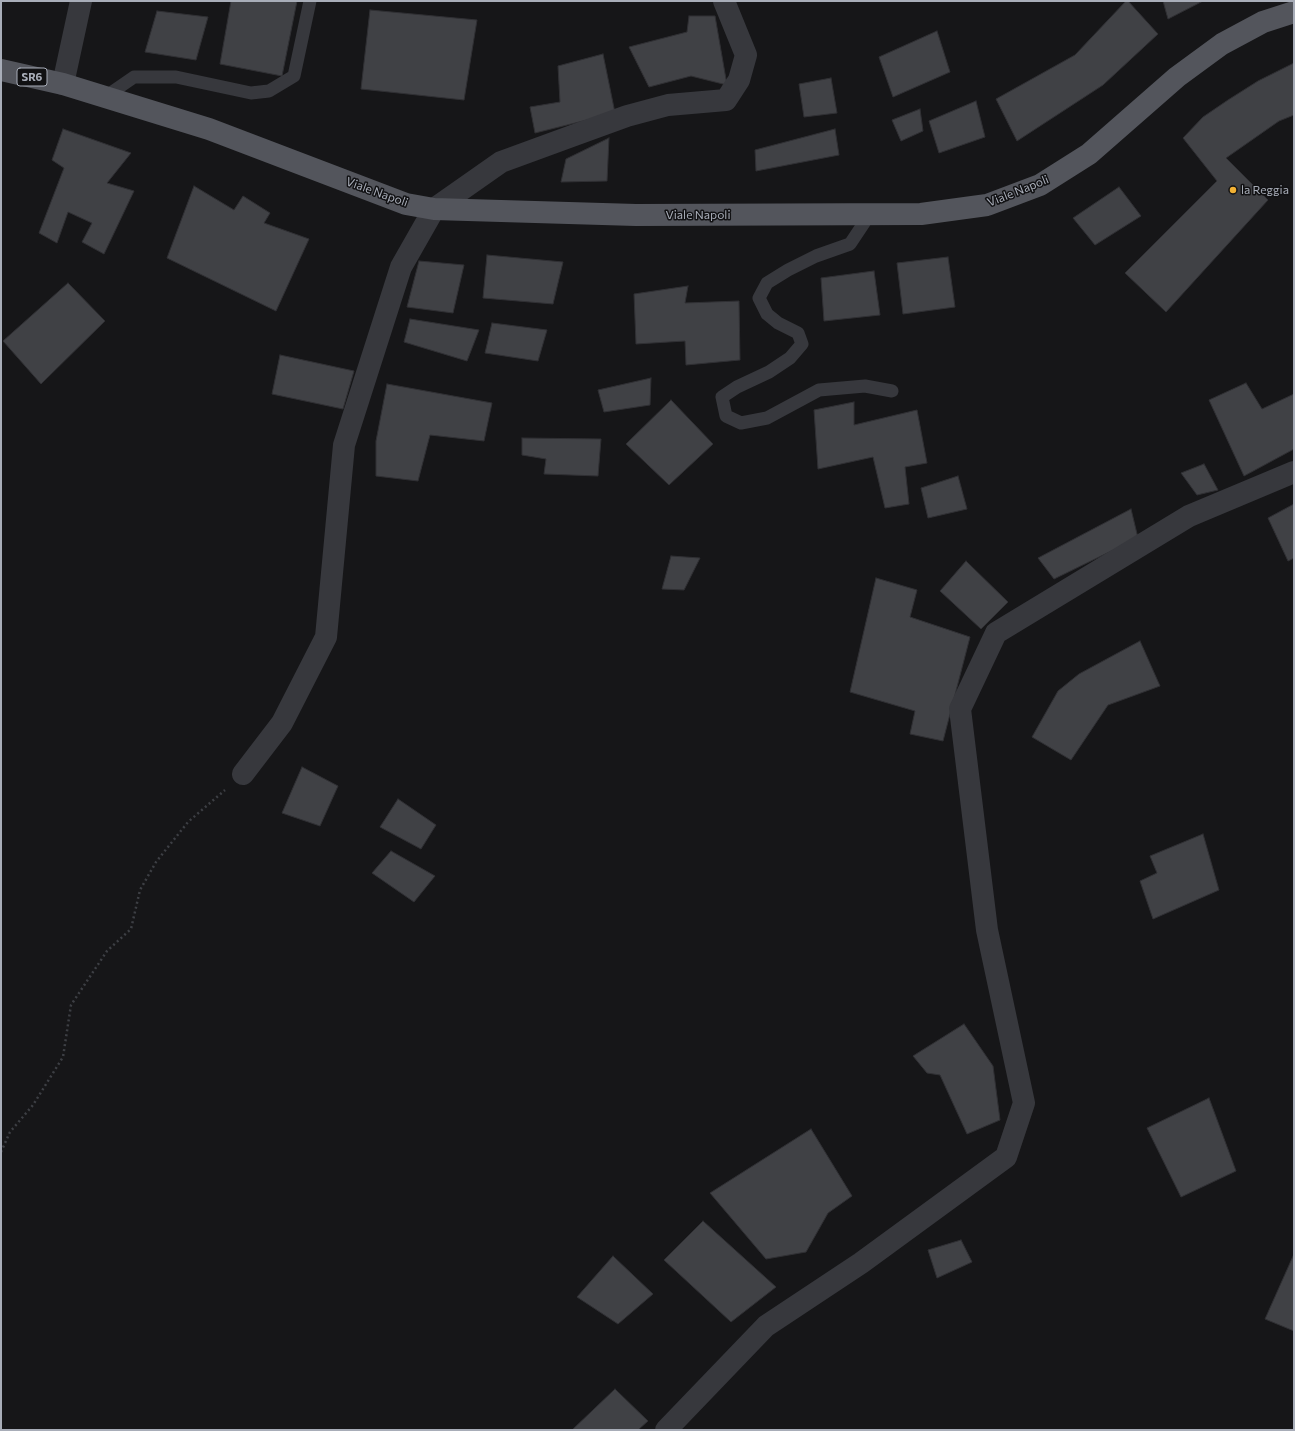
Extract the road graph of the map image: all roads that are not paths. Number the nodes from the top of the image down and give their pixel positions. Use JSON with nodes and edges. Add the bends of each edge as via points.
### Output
{"nodes":[{"id":1,"x":81,"y":1,"type":"edge"},
{"id":2,"x":310,"y":1,"type":"edge"},
{"id":3,"x":724,"y":1,"type":"edge"},
{"id":4,"x":1294,"y":12,"type":"edge"},
{"id":5,"x":1,"y":70,"type":"edge"},
{"id":6,"x":63,"y":84,"type":"junction"},
{"id":7,"x":105,"y":97,"type":"junction"},
{"id":8,"x":434,"y":209,"type":"junction"},
{"id":9,"x":870,"y":214,"type":"junction"},
{"id":10,"x":892,"y":391,"type":"dead end"},
{"id":11,"x":1294,"y":472,"type":"edge"},
{"id":12,"x":243,"y":774,"type":"road end"},
{"id":13,"x":666,"y":1430,"type":"edge"}],
"edges":[{"from":1,"to":6,"type":"street"},
{"from":2,"to":7,"type":"lane","via":[[294,76],[269,91],[251,93],[176,77],[134,77]]},
{"from":3,"to":8,"type":"street","via":[[746,56],[739,80],[726,100],[668,106],[627,116],[501,162]]},
{"from":4,"to":9,"type":"main road","name":"Viale Napoli","via":[[1263,22],[1222,44],[1176,77],[1089,154],[1040,185],[987,205],[921,214]]},
{"from":5,"to":6,"type":"main road","number":"SR6"},
{"from":6,"to":7,"type":"main road","name":"Viale Napoli"},
{"from":7,"to":8,"type":"main road","name":"Viale Napoli","via":[[209,128],[406,204]]},
{"from":8,"to":9,"type":"main road","name":"Viale Napoli","via":[[636,215]]},
{"from":8,"to":12,"type":"street","via":[[401,267],[344,445],[326,637],[282,723]]},
{"from":9,"to":10,"type":"lane","via":[[850,244],[816,256],[767,283],[760,298],[767,314],[798,333],[802,344],[790,358],[769,372],[722,397],[726,416],[741,423],[768,418],[819,390],[865,386]]},
{"from":11,"to":13,"type":"street","via":[[1189,516],[996,633],[960,709],[987,930],[1024,1103],[1006,1157],[861,1263],[766,1326]]}]}
